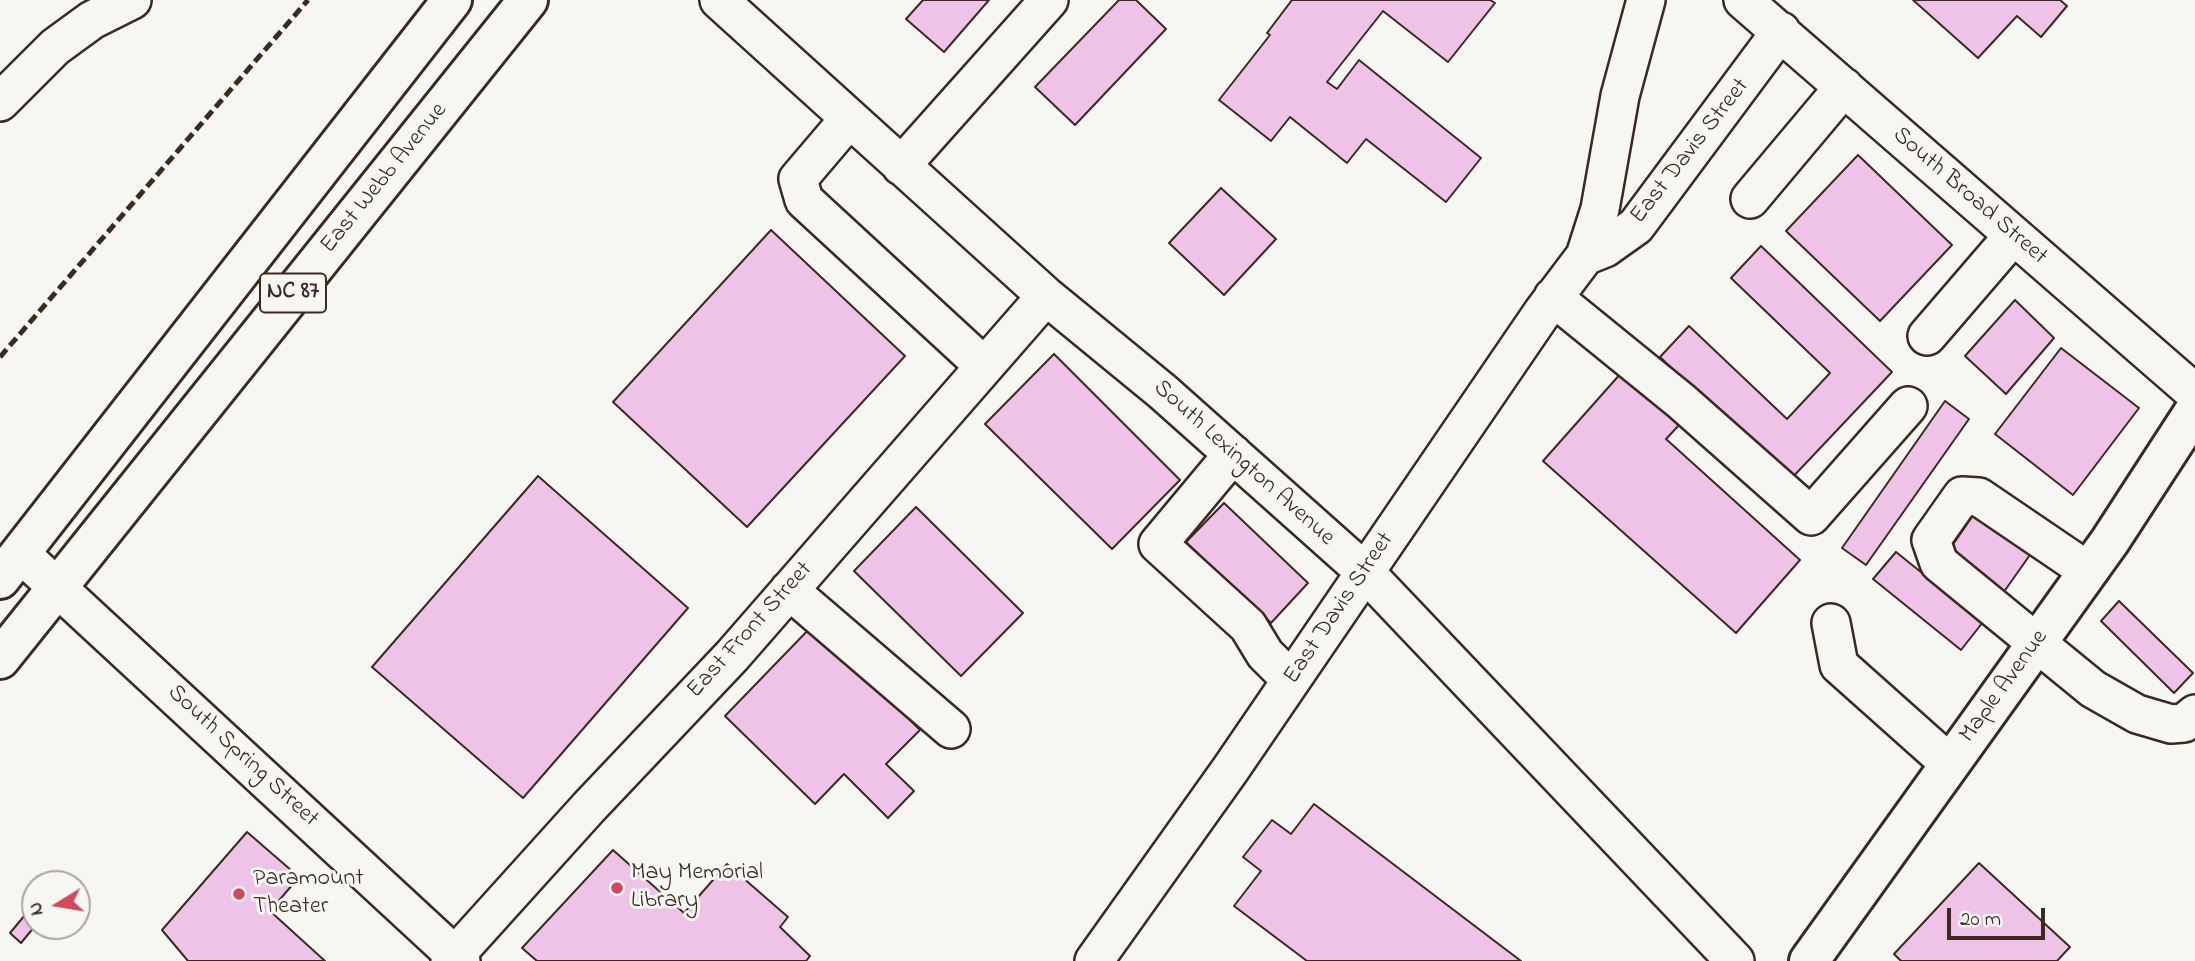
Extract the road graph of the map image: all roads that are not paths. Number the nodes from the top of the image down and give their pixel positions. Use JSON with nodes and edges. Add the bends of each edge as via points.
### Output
{"nodes":[{"id":1,"x":132,"y":0,"type":"edge"},
{"id":2,"x":452,"y":0,"type":"edge"},
{"id":3,"x":528,"y":0,"type":"edge"},
{"id":4,"x":719,"y":0,"type":"edge"},
{"id":5,"x":1049,"y":0,"type":"edge"},
{"id":6,"x":1646,"y":0,"type":"edge"},
{"id":7,"x":1743,"y":0,"type":"edge"},
{"id":8,"x":1782,"y":32,"type":"junction"},
{"id":9,"x":1844,"y":87,"type":"junction"},
{"id":10,"x":0,"y":102,"type":"edge"},
{"id":11,"x":849,"y":119,"type":"junction"},
{"id":12,"x":901,"y":166,"type":"junction"},
{"id":13,"x":1750,"y":199,"type":"dead end"},
{"id":14,"x":2013,"y":236,"type":"junction"},
{"id":15,"x":1585,"y":256,"type":"junction"},
{"id":16,"x":1046,"y":296,"type":"junction"},
{"id":17,"x":1553,"y":298,"type":"junction"},
{"id":18,"x":1927,"y":336,"type":"dead end"},
{"id":19,"x":984,"y":366,"type":"junction"},
{"id":20,"x":2195,"y":393,"type":"edge"},
{"id":21,"x":1908,"y":406,"type":"dead end"},
{"id":22,"x":2195,"y":410,"type":"edge"},
{"id":23,"x":1233,"y":454,"type":"junction"},
{"id":24,"x":11,"y":567,"type":"edge"},
{"id":25,"x":2088,"y":571,"type":"junction"},
{"id":26,"x":1365,"y":572,"type":"junction"},
{"id":27,"x":59,"y":587,"type":"junction"},
{"id":28,"x":789,"y":590,"type":"junction"},
{"id":29,"x":1831,"y":623,"type":"dead end"},
{"id":30,"x":2036,"y":644,"type":"junction"},
{"id":31,"x":0,"y":659,"type":"edge"},
{"id":32,"x":1291,"y":680,"type":"junction"},
{"id":33,"x":2195,"y":714,"type":"edge"},
{"id":34,"x":951,"y":729,"type":"dead end"},
{"id":35,"x":1950,"y":764,"type":"junction"},
{"id":36,"x":455,"y":959,"type":"edge"},
{"id":37,"x":1094,"y":961,"type":"edge"},
{"id":38,"x":1735,"y":961,"type":"edge"},
{"id":39,"x":1810,"y":961,"type":"edge"}],
"edges":[{"from":1,"to":10,"type":"street","via":[[92,20],[55,47]]},
{"from":2,"to":24,"type":"main road","number":"NC 87"},
{"from":3,"to":27,"type":"main road","name":"East Webb Avenue","number":"NC 87"},
{"from":4,"to":11,"type":"street","name":"South Lexington Avenue"},
{"from":5,"to":12,"type":"street"},
{"from":6,"to":15,"type":"street","name":"East Davis Street","via":[[1620,96],[1600,209]]},
{"from":7,"to":8,"type":"street","name":"South Broad Street"},
{"from":8,"to":9,"type":"street","name":"South Broad Street"},
{"from":8,"to":15,"type":"street","name":"East Davis Street","via":[[1636,226]]},
{"from":9,"to":13,"type":"street"},
{"from":9,"to":14,"type":"street","name":"South Broad Street"},
{"from":11,"to":12,"type":"street","name":"South Lexington Avenue"},
{"from":11,"to":19,"type":"street","via":[[797,179],[804,200]]},
{"from":12,"to":16,"type":"street","name":"South Lexington Avenue"},
{"from":14,"to":18,"type":"street"},
{"from":14,"to":20,"type":"street","name":"South Broad Street"},
{"from":15,"to":17,"type":"street","name":"East Davis Street"},
{"from":16,"to":19,"type":"street","name":"East Front Street"},
{"from":16,"to":23,"type":"street","name":"South Lexington Avenue"},
{"from":17,"to":21,"type":"street","via":[[1672,393],[1811,516]]},
{"from":17,"to":26,"type":"street","name":"East Davis Street"},
{"from":19,"to":28,"type":"street","name":"East Front Street"},
{"from":22,"to":25,"type":"main road","name":"Maple Avenue"},
{"from":23,"to":26,"type":"street","name":"South Lexington Avenue"},
{"from":23,"to":32,"type":"street","via":[[1158,544],[1248,625],[1265,654]]},
{"from":24,"to":27,"type":"street","name":"South Spring Street"},
{"from":25,"to":30,"type":"main road","name":"Maple Avenue"},
{"from":25,"to":30,"type":"street","via":[[1979,496],[1962,496],[1946,518],[1931,540],[1939,563]]},
{"from":26,"to":32,"type":"street","name":"East Davis Street"},
{"from":26,"to":38,"type":"street","name":"South Lexington Avenue"},
{"from":27,"to":31,"type":"main road","number":"NC 87"},
{"from":27,"to":36,"type":"street","name":"South Spring Street"},
{"from":28,"to":34,"type":"street"},
{"from":28,"to":36,"type":"street","name":"East Front Street"},
{"from":29,"to":35,"type":"street","via":[[1839,665]]},
{"from":30,"to":33,"type":"street","via":[[2093,689],[2137,714],[2184,723]]},
{"from":30,"to":35,"type":"main road","name":"Maple Avenue"},
{"from":32,"to":37,"type":"street","name":"East Davis Street"},
{"from":35,"to":39,"type":"main road","name":"Maple Avenue"}]}
